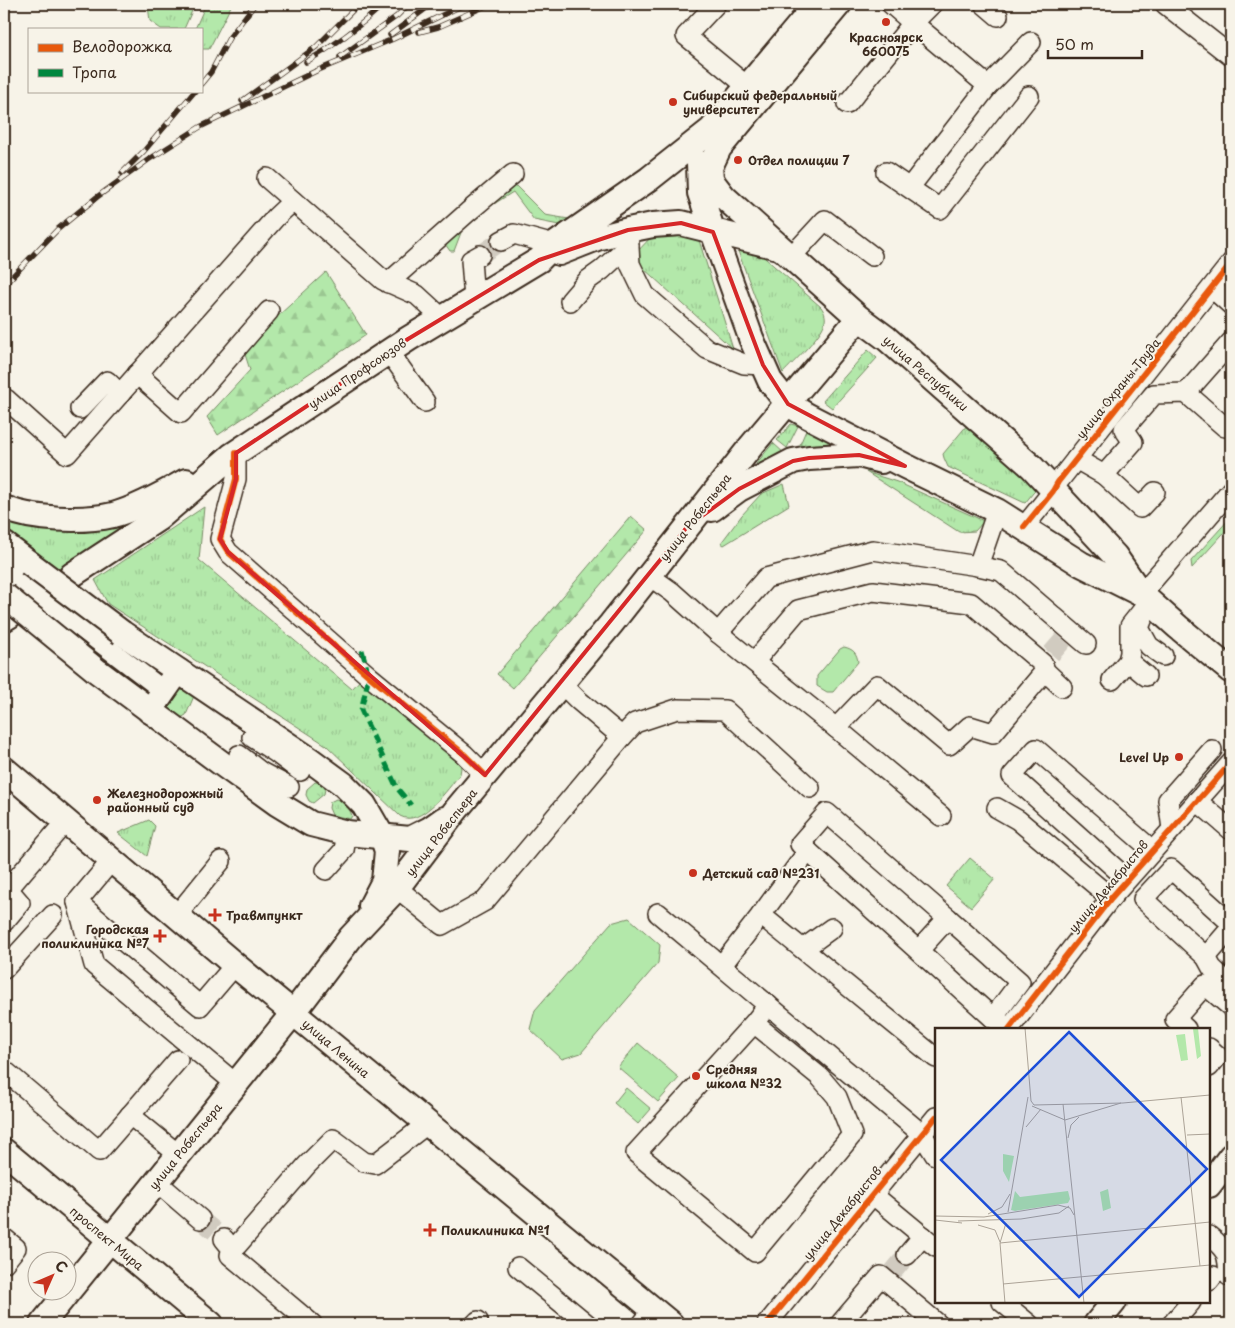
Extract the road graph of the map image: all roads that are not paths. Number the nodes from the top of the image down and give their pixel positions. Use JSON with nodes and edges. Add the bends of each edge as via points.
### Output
{"nodes":[{"id":1,"x":716,"y":4,"type":"edge"},
{"id":2,"x":817,"y":4,"type":"edge"},
{"id":3,"x":839,"y":4,"type":"edge"},
{"id":4,"x":891,"y":4,"type":"edge"},
{"id":5,"x":932,"y":4,"type":"edge"},
{"id":6,"x":1165,"y":4,"type":"edge"},
{"id":7,"x":913,"y":23,"type":"junction"},
{"id":8,"x":1031,"y":42,"type":"dead end"},
{"id":9,"x":1231,"y":56,"type":"edge"},
{"id":10,"x":988,"y":86,"type":"junction"},
{"id":11,"x":748,"y":87,"type":"junction"},
{"id":12,"x":1029,"y":96,"type":"dead end"},
{"id":13,"x":847,"y":104,"type":"dead end"},
{"id":14,"x":711,"y":130,"type":"junction"},
{"id":15,"x":886,"y":172,"type":"dead end"},
{"id":16,"x":513,"y":174,"type":"dead end"},
{"id":17,"x":267,"y":178,"type":"dead end"},
{"id":18,"x":910,"y":187,"type":"junction"},
{"id":19,"x":293,"y":201,"type":"junction"},
{"id":20,"x":712,"y":232,"type":"junction"},
{"id":21,"x":629,"y":238,"type":"junction"},
{"id":22,"x":501,"y":241,"type":"tunnel mouth"},
{"id":23,"x":785,"y":252,"type":"junction"},
{"id":24,"x":547,"y":253,"type":"junction"},
{"id":25,"x":480,"y":254,"type":"tunnel mouth"},
{"id":26,"x":872,"y":256,"type":"dead end"},
{"id":27,"x":1231,"y":263,"type":"edge"},
{"id":28,"x":388,"y":283,"type":"junction"},
{"id":29,"x":1212,"y":288,"type":"junction"},
{"id":30,"x":474,"y":299,"type":"junction"},
{"id":31,"x":570,"y":301,"type":"dead end"},
{"id":32,"x":1231,"y":305,"type":"edge"},
{"id":33,"x":269,"y":311,"type":"dead end"},
{"id":34,"x":442,"y":318,"type":"junction"},
{"id":35,"x":859,"y":318,"type":"junction"},
{"id":36,"x":1231,"y":342,"type":"edge"},
{"id":37,"x":389,"y":352,"type":"junction"},
{"id":38,"x":763,"y":365,"type":"junction"},
{"id":39,"x":137,"y":374,"type":"junction"},
{"id":40,"x":1186,"y":393,"type":"junction"},
{"id":41,"x":120,"y":394,"type":"junction"},
{"id":42,"x":6,"y":399,"type":"dead end"},
{"id":43,"x":425,"y":402,"type":"dead end"},
{"id":44,"x":788,"y":404,"type":"junction"},
{"id":45,"x":80,"y":409,"type":"dead end"},
{"id":46,"x":1225,"y":427,"type":"dead end"},
{"id":47,"x":234,"y":454,"type":"junction"},
{"id":48,"x":1076,"y":460,"type":"junction"},
{"id":49,"x":905,"y":466,"type":"junction"},
{"id":50,"x":1104,"y":475,"type":"junction"},
{"id":51,"x":1231,"y":490,"type":"edge"},
{"id":52,"x":1054,"y":491,"type":"junction"},
{"id":53,"x":1155,"y":492,"type":"dead end"},
{"id":54,"x":10,"y":510,"type":"edge"},
{"id":55,"x":997,"y":511,"type":"junction"},
{"id":56,"x":687,"y":527,"type":"junction"},
{"id":57,"x":1024,"y":527,"type":"junction"},
{"id":58,"x":4,"y":544,"type":"edge"},
{"id":59,"x":4,"y":566,"type":"edge"},
{"id":60,"x":978,"y":566,"type":"junction"},
{"id":61,"x":72,"y":575,"type":"dead end"},
{"id":62,"x":648,"y":576,"type":"junction"},
{"id":63,"x":1145,"y":598,"type":"junction"},
{"id":64,"x":5,"y":610,"type":"edge"},
{"id":65,"x":718,"y":634,"type":"junction"},
{"id":66,"x":1086,"y":644,"type":"dead end"},
{"id":67,"x":1129,"y":657,"type":"junction"},
{"id":68,"x":755,"y":661,"type":"junction"},
{"id":69,"x":1046,"y":663,"type":"junction"},
{"id":70,"x":178,"y":671,"type":"junction"},
{"id":71,"x":1231,"y":671,"type":"edge"},
{"id":72,"x":1146,"y":676,"type":"dead end"},
{"id":73,"x":1112,"y":680,"type":"dead end"},
{"id":74,"x":561,"y":683,"type":"junction"},
{"id":75,"x":1062,"y":687,"type":"dead end"},
{"id":76,"x":164,"y":691,"type":"junction"},
{"id":77,"x":150,"y":711,"type":"junction"},
{"id":78,"x":836,"y":728,"type":"junction"},
{"id":79,"x":253,"y":730,"type":"junction"},
{"id":80,"x":622,"y":737,"type":"junction"},
{"id":81,"x":1212,"y":750,"type":"dead end"},
{"id":82,"x":232,"y":761,"type":"junction"},
{"id":83,"x":305,"y":765,"type":"junction"},
{"id":84,"x":4,"y":768,"type":"edge"},
{"id":85,"x":1229,"y":771,"type":"edge"},
{"id":86,"x":485,"y":775,"type":"junction"},
{"id":87,"x":810,"y":788,"type":"dead end"},
{"id":88,"x":284,"y":796,"type":"junction"},
{"id":89,"x":1197,"y":801,"type":"junction"},
{"id":90,"x":997,"y":808,"type":"dead end"},
{"id":91,"x":456,"y":810,"type":"junction"},
{"id":92,"x":941,"y":816,"type":"dead end"},
{"id":93,"x":66,"y":821,"type":"junction"},
{"id":94,"x":1172,"y":829,"type":"junction"},
{"id":95,"x":1231,"y":830,"type":"edge"},
{"id":96,"x":347,"y":834,"type":"junction"},
{"id":97,"x":382,"y":836,"type":"junction"},
{"id":98,"x":1152,"y":850,"type":"junction"},
{"id":99,"x":808,"y":851,"type":"junction"},
{"id":100,"x":112,"y":860,"type":"junction"},
{"id":101,"x":221,"y":861,"type":"dead end"},
{"id":102,"x":326,"y":870,"type":"dead end"},
{"id":103,"x":1127,"y":878,"type":"junction"},
{"id":104,"x":6,"y":888,"type":"edge"},
{"id":105,"x":397,"y":888,"type":"junction"},
{"id":106,"x":1110,"y":898,"type":"junction"},
{"id":107,"x":77,"y":902,"type":"junction"},
{"id":108,"x":658,"y":913,"type":"dead end"},
{"id":109,"x":53,"y":915,"type":"dead end"},
{"id":110,"x":177,"y":915,"type":"junction"},
{"id":111,"x":761,"y":916,"type":"junction"},
{"id":112,"x":948,"y":918,"type":"junction"},
{"id":113,"x":4,"y":922,"type":"edge"},
{"id":114,"x":1231,"y":923,"type":"edge"},
{"id":115,"x":832,"y":928,"type":"dead end"},
{"id":116,"x":1231,"y":928,"type":"edge"},
{"id":117,"x":351,"y":937,"type":"junction"},
{"id":118,"x":803,"y":950,"type":"junction"},
{"id":119,"x":919,"y":950,"type":"junction"},
{"id":120,"x":1206,"y":956,"type":"junction"},
{"id":121,"x":235,"y":965,"type":"junction"},
{"id":122,"x":722,"y":965,"type":"junction"},
{"id":123,"x":4,"y":969,"type":"edge"},
{"id":124,"x":1231,"y":986,"type":"edge"},
{"id":125,"x":768,"y":1005,"type":"junction"},
{"id":126,"x":1231,"y":1007,"type":"edge"},
{"id":127,"x":294,"y":1012,"type":"junction"},
{"id":128,"x":993,"y":1018,"type":"junction"},
{"id":129,"x":754,"y":1023,"type":"junction"},
{"id":130,"x":1015,"y":1027,"type":"edge"},
{"id":131,"x":1185,"y":1028,"type":"edge"},
{"id":132,"x":1210,"y":1049,"type":"edge"},
{"id":133,"x":935,"y":1057,"type":"edge"},
{"id":134,"x":178,"y":1060,"type":"dead end"},
{"id":135,"x":1210,"y":1066,"type":"edge"},
{"id":136,"x":4,"y":1070,"type":"edge"},
{"id":137,"x":236,"y":1084,"type":"junction"},
{"id":138,"x":130,"y":1114,"type":"junction"},
{"id":139,"x":935,"y":1118,"type":"edge"},
{"id":140,"x":427,"y":1124,"type":"junction"},
{"id":141,"x":922,"y":1134,"type":"junction"},
{"id":142,"x":4,"y":1151,"type":"edge"},
{"id":143,"x":179,"y":1155,"type":"junction"},
{"id":144,"x":935,"y":1155,"type":"edge"},
{"id":145,"x":1231,"y":1156,"type":"edge"},
{"id":146,"x":157,"y":1182,"type":"junction"},
{"id":147,"x":1210,"y":1184,"type":"edge"},
{"id":148,"x":872,"y":1194,"type":"junction"},
{"id":149,"x":200,"y":1219,"type":"tunnel mouth"},
{"id":150,"x":1210,"y":1237,"type":"edge"},
{"id":151,"x":4,"y":1238,"type":"edge"},
{"id":152,"x":110,"y":1240,"type":"junction"},
{"id":153,"x":930,"y":1242,"type":"edge"},
{"id":154,"x":907,"y":1255,"type":"tunnel mouth"},
{"id":155,"x":4,"y":1263,"type":"edge"},
{"id":156,"x":518,"y":1267,"type":"dead end"},
{"id":157,"x":1218,"y":1278,"type":"edge"},
{"id":158,"x":1003,"y":1303,"type":"edge"},
{"id":159,"x":1113,"y":1303,"type":"edge"},
{"id":160,"x":1190,"y":1303,"type":"edge"},
{"id":161,"x":656,"y":1320,"type":"edge"},
{"id":162,"x":42,"y":1324,"type":"edge"},
{"id":163,"x":211,"y":1324,"type":"edge"},
{"id":164,"x":312,"y":1324,"type":"edge"},
{"id":165,"x":587,"y":1324,"type":"edge"},
{"id":166,"x":766,"y":1324,"type":"edge"},
{"id":167,"x":840,"y":1324,"type":"edge"},
{"id":168,"x":938,"y":1324,"type":"edge"},
{"id":169,"x":1029,"y":1324,"type":"edge"},
{"id":170,"x":1096,"y":1324,"type":"edge"},
{"id":171,"x":1172,"y":1324,"type":"edge"}],
"edges":[{"from":1,"to":11,"type":"street","via":[[686,36]]},
{"from":2,"to":11,"type":"main road"},
{"from":3,"to":23,"type":"main road","name":"улица Республики","via":[[719,148],[710,167],[714,184],[724,196]]},
{"from":4,"to":7,"type":"street"},
{"from":5,"to":7,"type":"street"},
{"from":6,"to":9,"type":"street"},
{"from":7,"to":10,"type":"street"},
{"from":7,"to":13,"type":"street"},
{"from":8,"to":10,"type":"street"},
{"from":10,"to":18,"type":"street"},
{"from":11,"to":14,"type":"main road"},
{"from":12,"to":18,"type":"street","via":[[940,209]]},
{"from":14,"to":20,"type":"main road","name":"улица Республики","via":[[700,153],[698,170],[700,194]]},
{"from":14,"to":24,"type":"main road","name":"улица Профсоюзов"},
{"from":15,"to":18,"type":"street"},
{"from":16,"to":28,"type":"street"},
{"from":17,"to":19,"type":"street"},
{"from":19,"to":28,"type":"street"},
{"from":19,"to":39,"type":"street"},
{"from":20,"to":21,"type":"main road","via":[[681,223],[653,225]]},
{"from":20,"to":23,"type":"main road"},
{"from":20,"to":38,"type":"main road","name":"улица Республики"},
{"from":21,"to":24,"type":"main road","via":[[597,238]]},
{"from":21,"to":31,"type":"street"},
{"from":21,"to":38,"type":"street","via":[[630,264],[645,295],[707,349],[744,364]]},
{"from":22,"to":24,"type":"street","via":[[514,234]]},
{"from":23,"to":26,"type":"street","via":[[825,220]]},
{"from":23,"to":35,"type":"main road","name":"улица Республики"},
{"from":24,"to":30,"type":"main road","name":"улица Профсоюзов"},
{"from":25,"to":30,"type":"street","via":[[471,260]]},
{"from":27,"to":29,"type":"street","name":"улица Охраны Труда"},
{"from":28,"to":34,"type":"street","via":[[416,295]]},
{"from":29,"to":32,"type":"street"},
{"from":29,"to":48,"type":"street","name":"улица Охраны Труда"},
{"from":30,"to":34,"type":"main road","name":"улица Профсоюзов"},
{"from":33,"to":39,"type":"street","via":[[181,413]]},
{"from":34,"to":37,"type":"main road","name":"улица Профсоюзов"},
{"from":35,"to":44,"type":"main road","name":"улица Робеспьера"},
{"from":35,"to":52,"type":"main road","name":"улица Республики","via":[[1018,454]]},
{"from":36,"to":40,"type":"street"},
{"from":37,"to":43,"type":"street"},
{"from":37,"to":47,"type":"main road","name":"улица Профсоюзов"},
{"from":38,"to":44,"type":"main road","name":"улица Республики","via":[[770,382]]},
{"from":39,"to":41,"type":"street"},
{"from":40,"to":46,"type":"street"},
{"from":40,"to":50,"type":"street","via":[[1154,394],[1124,429],[1133,442]]},
{"from":41,"to":42,"type":"street","via":[[92,434],[67,454]]},
{"from":41,"to":45,"type":"street","via":[[107,381]]},
{"from":44,"to":49,"type":"main road","name":"улица Республики"},
{"from":44,"to":56,"type":"main road","name":"улица Робеспьера"},
{"from":47,"to":54,"type":"main road","via":[[159,497],[113,515],[65,520]]},
{"from":47,"to":61,"type":"main road","name":"улица Профсоюзов","via":[[159,518]]},
{"from":47,"to":86,"type":"street","via":[[236,479],[220,538],[228,552]]},
{"from":48,"to":50,"type":"street"},
{"from":48,"to":52,"type":"street","name":"улица Охраны Труда"},
{"from":49,"to":55,"type":"main road","name":"улица Республики"},
{"from":49,"to":56,"type":"main road","via":[[859,456],[793,461],[739,489]]},
{"from":50,"to":53,"type":"street","via":[[1140,508]]},
{"from":51,"to":63,"type":"street"},
{"from":52,"to":57,"type":"street","name":"улица Охраны Труда"},
{"from":52,"to":63,"type":"main road","name":"улица Республики","via":[[1115,556]]},
{"from":55,"to":57,"type":"main road","name":"улица Республики"},
{"from":55,"to":60,"type":"street"},
{"from":56,"to":62,"type":"main road","name":"улица Робеспьера"},
{"from":57,"to":63,"type":"main road","name":"улица Республики","via":[[1081,564]]},
{"from":58,"to":70,"type":"main road","bridge":true,"via":[[122,634]]},
{"from":59,"to":76,"type":"street"},
{"from":60,"to":65,"type":"street","via":[[873,550],[766,578]]},
{"from":60,"to":66,"type":"street","via":[[1001,571],[1068,635]]},
{"from":62,"to":65,"type":"street","via":[[672,592]]},
{"from":62,"to":74,"type":"main road","name":"улица Робеспьера"},
{"from":63,"to":67,"type":"street","via":[[1130,626]]},
{"from":63,"to":67,"type":"street","via":[[1139,628],[1156,651]]},
{"from":63,"to":71,"type":"main road","name":"улица Республики"},
{"from":64,"to":77,"type":"main road","bridge":true,"via":[[97,671]]},
{"from":65,"to":68,"type":"street"},
{"from":67,"to":72,"type":"street"},
{"from":67,"to":73,"type":"street"},
{"from":68,"to":69,"type":"street","via":[[798,610],[873,591],[971,603]]},
{"from":68,"to":78,"type":"street"},
{"from":69,"to":75,"type":"street"},
{"from":69,"to":78,"type":"street","via":[[993,734],[970,726],[948,745],[877,685]]},
{"from":70,"to":76,"type":"main road"},
{"from":70,"to":79,"type":"main road"},
{"from":74,"to":80,"type":"street"},
{"from":74,"to":86,"type":"main road","name":"улица Робеспьера"},
{"from":76,"to":77,"type":"main road"},
{"from":77,"to":82,"type":"main road"},
{"from":78,"to":92,"type":"street","via":[[874,769]]},
{"from":79,"to":82,"type":"street"},
{"from":79,"to":83,"type":"main road"},
{"from":80,"to":87,"type":"street","via":[[635,723],[676,708],[725,710]]},
{"from":80,"to":105,"type":"street","via":[[485,901],[442,925]]},
{"from":81,"to":94,"type":"street","via":[[1168,800]]},
{"from":82,"to":88,"type":"main road"},
{"from":83,"to":88,"type":"street"},
{"from":83,"to":97,"type":"main road","via":[[343,784],[364,805]]},
{"from":84,"to":93,"type":"main road","name":"улица Ленина"},
{"from":85,"to":89,"type":"street","name":"улица Декабристов"},
{"from":86,"to":91,"type":"main road","name":"улица Робеспьера"},
{"from":88,"to":96,"type":"main road","via":[[311,824]]},
{"from":89,"to":94,"type":"street","name":"улица Декабристов"},
{"from":89,"to":95,"type":"street"},
{"from":90,"to":106,"type":"street","via":[[1018,820]]},
{"from":91,"to":97,"type":"main road","via":[[410,839]]},
{"from":91,"to":105,"type":"main road","name":"улица Робеспьера"},
{"from":93,"to":100,"type":"main road","name":"улица Ленина"},
{"from":93,"to":104,"type":"street"},
{"from":94,"to":98,"type":"street","name":"улица Декабристов"},
{"from":96,"to":97,"type":"main road"},
{"from":96,"to":102,"type":"street","via":[[344,850]]},
{"from":97,"to":117,"type":"main road","via":[[387,851],[384,881]]},
{"from":98,"to":103,"type":"street","name":"улица Декабристов"},
{"from":98,"to":103,"type":"street","via":[[1036,749],[1012,776]]},
{"from":99,"to":111,"type":"street"},
{"from":99,"to":112,"type":"street","via":[[800,844],[827,813]]},
{"from":99,"to":119,"type":"street"},
{"from":100,"to":107,"type":"street"},
{"from":100,"to":110,"type":"main road","name":"улица Ленина"},
{"from":101,"to":110,"type":"street"},
{"from":103,"to":106,"type":"street","name":"улица Декабристов"},
{"from":104,"to":113,"type":"street","via":[[20,903]]},
{"from":105,"to":117,"type":"main road","name":"улица Робеспьера"},
{"from":106,"to":130,"type":"street","name":"улица Декабристов"},
{"from":107,"to":121,"type":"street","via":[[200,1006]]},
{"from":107,"to":137,"type":"street","via":[[94,965]]},
{"from":108,"to":122,"type":"street"},
{"from":109,"to":123,"type":"street"},
{"from":110,"to":121,"type":"main road","name":"улица Ленина"},
{"from":111,"to":118,"type":"street"},
{"from":111,"to":122,"type":"street"},
{"from":112,"to":119,"type":"street"},
{"from":112,"to":128,"type":"street","via":[[1020,982]]},
{"from":114,"to":120,"type":"street","via":[[1171,868],[1143,900]]},
{"from":115,"to":118,"type":"street"},
{"from":116,"to":120,"type":"street"},
{"from":117,"to":127,"type":"main road","name":"улица Робеспьера"},
{"from":118,"to":133,"type":"street"},
{"from":119,"to":128,"type":"street"},
{"from":120,"to":124,"type":"street","via":[[1212,968]]},
{"from":121,"to":127,"type":"main road","name":"улица Ленина"},
{"from":122,"to":125,"type":"street"},
{"from":125,"to":129,"type":"street"},
{"from":125,"to":141,"type":"street"},
{"from":126,"to":131,"type":"street","via":[[1205,985],[1174,1019]]},
{"from":127,"to":137,"type":"main road","name":"улица Робеспьера"},
{"from":127,"to":140,"type":"main road","name":"улица Ленина"},
{"from":128,"to":130,"type":"street"},
{"from":129,"to":129,"type":"street","via":[[820,1078],[837,1097],[852,1136],[755,1252],[636,1153]]},
{"from":132,"to":135,"type":"street","via":[[1218,1056]]},
{"from":134,"to":138,"type":"street"},
{"from":136,"to":138,"type":"street","via":[[99,1151]]},
{"from":137,"to":143,"type":"main road","name":"улица Робеспьера"},
{"from":138,"to":143,"type":"street"},
{"from":139,"to":141,"type":"street","name":"улица Декабристов"},
{"from":140,"to":161,"type":"main road","name":"улица Ленина"},
{"from":140,"to":164,"type":"street","via":[[375,1164],[364,1162],[333,1139],[229,1245],[230,1255]]},
{"from":141,"to":144,"type":"street"},
{"from":141,"to":148,"type":"street","name":"улица Декабристов"},
{"from":142,"to":152,"type":"main road","name":"проспект Мира"},
{"from":143,"to":146,"type":"main road","name":"улица Робеспьера"},
{"from":145,"to":147,"type":"main road"},
{"from":146,"to":149,"type":"street"},
{"from":146,"to":152,"type":"main road","name":"улица Робеспьера"},
{"from":148,"to":153,"type":"street"},
{"from":148,"to":166,"type":"street","name":"улица Декабристов"},
{"from":150,"to":157,"type":"street","via":[[1228,1256],[1229,1276]]},
{"from":151,"to":155,"type":"street","via":[[16,1248]]},
{"from":152,"to":162,"type":"main road","name":"улица Робеспьера"},
{"from":152,"to":163,"type":"main road","name":"проспект Мира"},
{"from":153,"to":154,"type":"street"},
{"from":156,"to":165,"type":"street"},
{"from":158,"to":169,"type":"street"},
{"from":159,"to":170,"type":"main road"},
{"from":160,"to":171,"type":"street"},
{"from":167,"to":168,"type":"street","via":[[881,1276],[889,1277]]}]}
